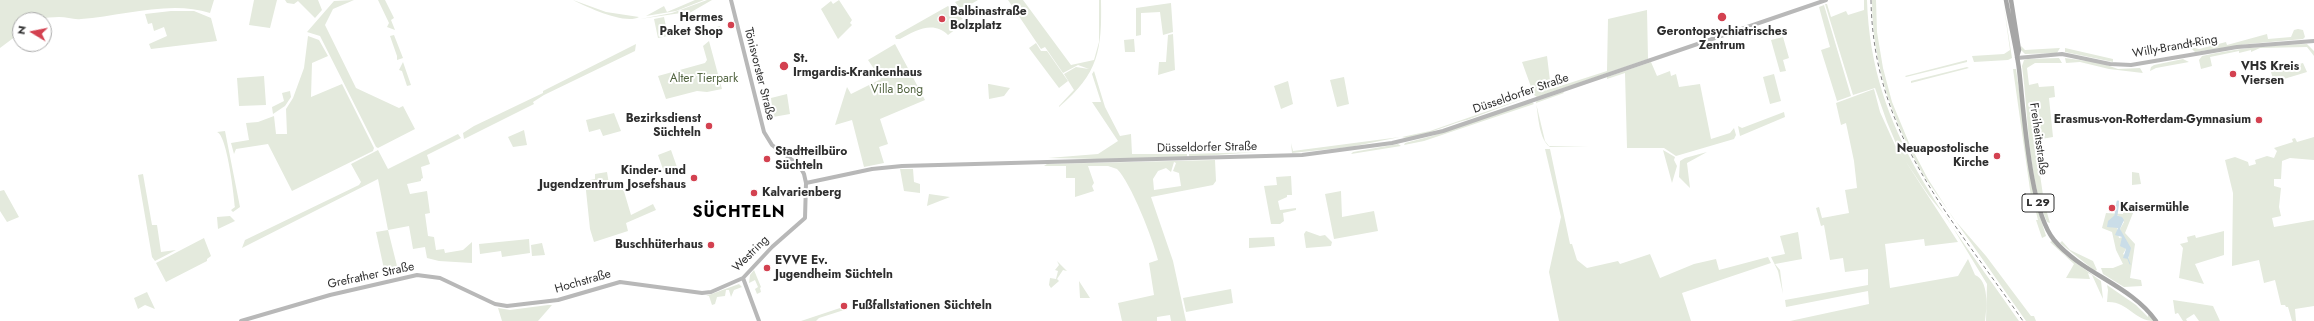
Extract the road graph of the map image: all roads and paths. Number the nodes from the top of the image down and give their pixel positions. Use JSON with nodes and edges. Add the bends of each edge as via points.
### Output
{"nodes":[{"id":1,"x":730,"y":0,"type":"edge"},
{"id":2,"x":1826,"y":0,"type":"edge"},
{"id":3,"x":2006,"y":0,"type":"edge"},
{"id":4,"x":2011,"y":0,"type":"edge"},
{"id":5,"x":2314,"y":42,"type":"edge"},
{"id":6,"x":2017,"y":58,"type":"junction"},
{"id":7,"x":806,"y":183,"type":"junction"},
{"id":8,"x":743,"y":278,"type":"junction"},
{"id":9,"x":622,"y":282,"type":"joint"},
{"id":10,"x":549,"y":301,"type":"joint"},
{"id":11,"x":241,"y":321,"type":"edge"},
{"id":12,"x":759,"y":321,"type":"edge"},
{"id":13,"x":2156,"y":321,"type":"edge"}],
"edges":[{"from":1,"to":7,"type":"main road","name":"Tönisvorster Straße","via":[[764,132],[772,145],[799,165]]},
{"from":2,"to":7,"type":"main road","name":"Düsseldorfer Straße","via":[[1430,135],[1329,153],[902,166],[872,169]]},
{"from":3,"to":6,"type":"main road","name":"Freiheitsstraße","number":"L 29"},
{"from":4,"to":6,"type":"main road","name":"Freiheitsstraße","number":"L 29","via":[[2019,50]]},
{"from":5,"to":6,"type":"main road","name":"Willy-Brandt-Ring","via":[[2237,47],[2131,65],[2110,64],[2062,54]]},
{"from":6,"to":13,"type":"main road","name":"Freiheitsstraße","number":"L 29","via":[[2033,176],[2041,215],[2054,239],[2068,254],[2137,300]]},
{"from":7,"to":8,"type":"main road","name":"Westring","via":[[806,211],[803,220],[772,247]]},
{"from":8,"to":9,"type":"main road","name":"Westring","via":[[711,292],[702,293]]},
{"from":8,"to":12,"type":"main road"},
{"from":9,"to":10,"type":"main road","name":"Hochstraße"},
{"from":10,"to":11,"type":"main road","name":"Grefrather Straße","via":[[500,305],[440,278],[417,275],[324,296]]}]}
